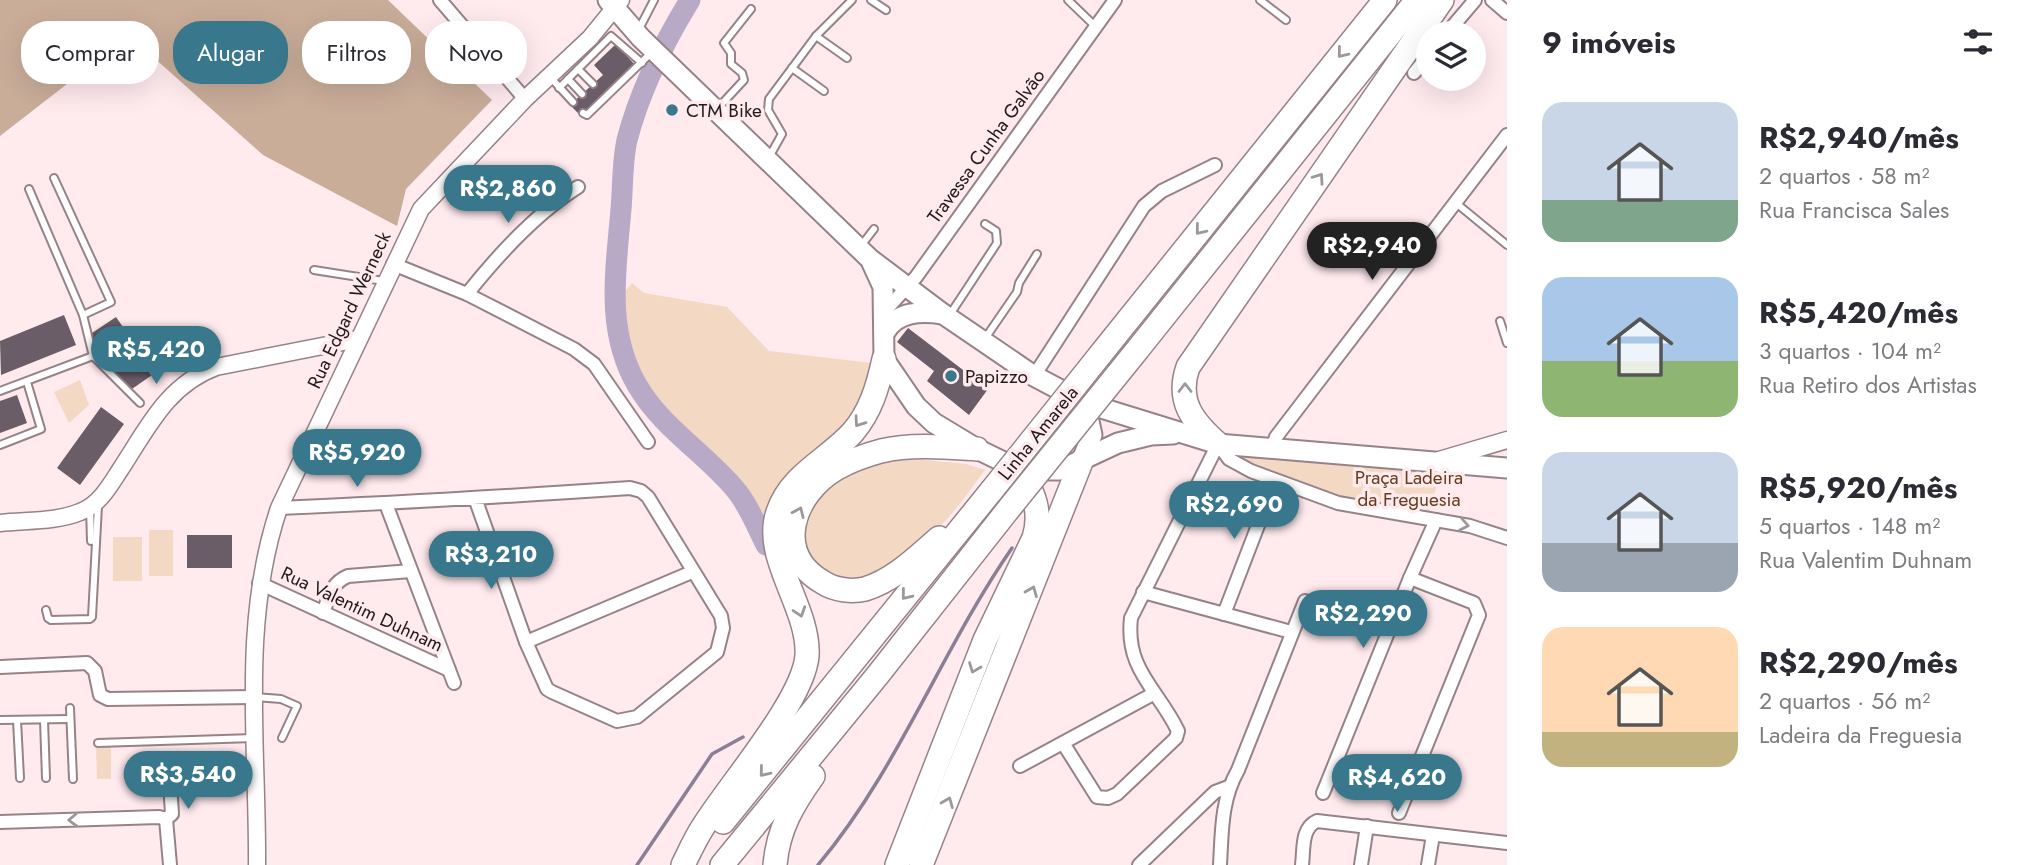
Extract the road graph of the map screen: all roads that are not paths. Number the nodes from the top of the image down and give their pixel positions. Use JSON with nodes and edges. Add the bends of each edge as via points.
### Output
{"nodes":[{"id":1,"x":440,"y":0,"type":"edge"},
{"id":2,"x":654,"y":0,"type":"edge"},
{"id":3,"x":852,"y":0,"type":"edge"},
{"id":4,"x":871,"y":0,"type":"edge"},
{"id":5,"x":1068,"y":0,"type":"edge"},
{"id":6,"x":1115,"y":0,"type":"edge"},
{"id":7,"x":1260,"y":0,"type":"edge"},
{"id":8,"x":1385,"y":0,"type":"edge"},
{"id":9,"x":1417,"y":0,"type":"edge"},
{"id":10,"x":1442,"y":0,"type":"edge"},
{"id":11,"x":1475,"y":0,"type":"edge"},
{"id":12,"x":1492,"y":0,"type":"edge"},
{"id":13,"x":614,"y":3,"type":"edge"},
{"id":14,"x":751,"y":9,"type":"dead end"},
{"id":15,"x":886,"y":10,"type":"dead end"},
{"id":16,"x":1507,"y":13,"type":"edge"},
{"id":17,"x":1286,"y":20,"type":"dead end"},
{"id":18,"x":1457,"y":21,"type":"edge"},
{"id":19,"x":1096,"y":27,"type":"junction"},
{"id":20,"x":636,"y":33,"type":"junction"},
{"id":21,"x":816,"y":36,"type":"junction"},
{"id":22,"x":605,"y":43,"type":"junction"},
{"id":23,"x":611,"y":49,"type":"dead end"},
{"id":24,"x":594,"y":53,"type":"junction"},
{"id":25,"x":655,"y":57,"type":"junction"},
{"id":26,"x":847,"y":58,"type":"dead end"},
{"id":27,"x":600,"y":59,"type":"dead end"},
{"id":28,"x":792,"y":68,"type":"junction"},
{"id":29,"x":578,"y":69,"type":"junction"},
{"id":30,"x":1416,"y":71,"type":"edge"},
{"id":31,"x":1414,"y":73,"type":"dead end"},
{"id":32,"x":568,"y":79,"type":"junction"},
{"id":33,"x":554,"y":82,"type":"junction"},
{"id":34,"x":593,"y":84,"type":"dead end"},
{"id":35,"x":824,"y":91,"type":"dead end"},
{"id":36,"x":582,"y":94,"type":"dead end"},
{"id":37,"x":525,"y":99,"type":"junction"},
{"id":38,"x":573,"y":102,"type":"dead end"},
{"id":39,"x":716,"y":111,"type":"junction"},
{"id":40,"x":583,"y":113,"type":"dead end"},
{"id":41,"x":1507,"y":135,"type":"edge"},
{"id":42,"x":768,"y":159,"type":"junction"},
{"id":43,"x":1215,"y":165,"type":"dead end"},
{"id":44,"x":54,"y":178,"type":"dead end"},
{"id":45,"x":578,"y":187,"type":"dead end"},
{"id":46,"x":29,"y":189,"type":"dead end"},
{"id":47,"x":1455,"y":202,"type":"junction"},
{"id":48,"x":985,"y":224,"type":"dead end"},
{"id":49,"x":874,"y":229,"type":"dead end"},
{"id":50,"x":1507,"y":245,"type":"edge"},
{"id":51,"x":864,"y":254,"type":"junction"},
{"id":52,"x":1037,"y":254,"type":"dead end"},
{"id":53,"x":393,"y":264,"type":"junction"},
{"id":54,"x":314,"y":270,"type":"dead end"},
{"id":55,"x":384,"y":281,"type":"junction"},
{"id":56,"x":906,"y":287,"type":"junction"},
{"id":57,"x":467,"y":293,"type":"junction"},
{"id":58,"x":885,"y":311,"type":"junction"},
{"id":59,"x":83,"y":315,"type":"junction"},
{"id":60,"x":945,"y":316,"type":"junction"},
{"id":61,"x":1500,"y":321,"type":"dead end"},
{"id":62,"x":885,"y":332,"type":"junction"},
{"id":63,"x":358,"y":339,"type":"junction"},
{"id":64,"x":983,"y":342,"type":"junction"},
{"id":65,"x":1507,"y":343,"type":"edge"},
{"id":66,"x":93,"y":356,"type":"junction"},
{"id":67,"x":884,"y":359,"type":"junction"},
{"id":68,"x":1034,"y":376,"type":"junction"},
{"id":69,"x":27,"y":382,"type":"junction"},
{"id":70,"x":0,"y":391,"type":"edge"},
{"id":71,"x":140,"y":403,"type":"dead end"},
{"id":72,"x":1085,"y":403,"type":"junction"},
{"id":73,"x":1183,"y":433,"type":"junction"},
{"id":74,"x":1507,"y":440,"type":"edge"},
{"id":75,"x":648,"y":442,"type":"dead end"},
{"id":76,"x":1218,"y":444,"type":"junction"},
{"id":77,"x":0,"y":445,"type":"edge"},
{"id":78,"x":1485,"y":447,"type":"junction"},
{"id":79,"x":976,"y":449,"type":"junction"},
{"id":80,"x":1272,"y":449,"type":"junction"},
{"id":81,"x":1081,"y":462,"type":"junction"},
{"id":82,"x":1428,"y":462,"type":"junction"},
{"id":83,"x":1499,"y":468,"type":"edge"},
{"id":84,"x":1020,"y":470,"type":"junction"},
{"id":85,"x":1275,"y":481,"type":"junction"},
{"id":86,"x":986,"y":497,"type":"junction"},
{"id":87,"x":475,"y":498,"type":"junction"},
{"id":88,"x":94,"y":504,"type":"junction"},
{"id":89,"x":386,"y":504,"type":"junction"},
{"id":90,"x":279,"y":508,"type":"junction"},
{"id":91,"x":1436,"y":520,"type":"junction"},
{"id":92,"x":0,"y":523,"type":"edge"},
{"id":93,"x":1507,"y":538,"type":"edge"},
{"id":94,"x":91,"y":541,"type":"dead end"},
{"id":95,"x":411,"y":571,"type":"junction"},
{"id":96,"x":692,"y":572,"type":"junction"},
{"id":97,"x":1410,"y":578,"type":"junction"},
{"id":98,"x":259,"y":583,"type":"junction"},
{"id":99,"x":1143,"y":592,"type":"junction"},
{"id":100,"x":1305,"y":601,"type":"dead end"},
{"id":101,"x":46,"y":610,"type":"dead end"},
{"id":102,"x":323,"y":613,"type":"junction"},
{"id":103,"x":1224,"y":614,"type":"junction"},
{"id":104,"x":1291,"y":632,"type":"junction"},
{"id":105,"x":526,"y":642,"type":"junction"},
{"id":106,"x":0,"y":667,"type":"edge"},
{"id":107,"x":449,"y":670,"type":"junction"},
{"id":108,"x":877,"y":676,"type":"junction"},
{"id":109,"x":454,"y":683,"type":"dead end"},
{"id":110,"x":1153,"y":694,"type":"junction"},
{"id":111,"x":253,"y":697,"type":"junction"},
{"id":112,"x":70,"y":708,"type":"dead end"},
{"id":113,"x":70,"y":719,"type":"junction"},
{"id":114,"x":0,"y":720,"type":"edge"},
{"id":115,"x":17,"y":720,"type":"junction"},
{"id":116,"x":44,"y":720,"type":"junction"},
{"id":117,"x":254,"y":738,"type":"junction"},
{"id":118,"x":282,"y":738,"type":"dead end"},
{"id":119,"x":98,"y":743,"type":"dead end"},
{"id":120,"x":1063,"y":743,"type":"junction"},
{"id":121,"x":1020,"y":766,"type":"dead end"},
{"id":122,"x":20,"y":778,"type":"dead end"},
{"id":123,"x":46,"y":778,"type":"dead end"},
{"id":124,"x":73,"y":779,"type":"dead end"},
{"id":125,"x":170,"y":783,"type":"dead end"},
{"id":126,"x":1228,"y":787,"type":"junction"},
{"id":127,"x":1323,"y":793,"type":"dead end"},
{"id":128,"x":1399,"y":813,"type":"dead end"},
{"id":129,"x":166,"y":820,"type":"junction"},
{"id":130,"x":0,"y":822,"type":"edge"},
{"id":131,"x":1367,"y":826,"type":"junction"},
{"id":132,"x":1433,"y":835,"type":"junction"},
{"id":133,"x":1507,"y":843,"type":"edge"},
{"id":134,"x":170,"y":865,"type":"edge"},
{"id":135,"x":258,"y":865,"type":"edge"},
{"id":136,"x":683,"y":865,"type":"edge"},
{"id":137,"x":688,"y":865,"type":"edge"},
{"id":138,"x":722,"y":865,"type":"edge"},
{"id":139,"x":775,"y":865,"type":"edge"},
{"id":140,"x":897,"y":865,"type":"edge"},
{"id":141,"x":921,"y":865,"type":"edge"},
{"id":142,"x":1139,"y":865,"type":"edge"},
{"id":143,"x":1220,"y":865,"type":"edge"},
{"id":144,"x":1302,"y":865,"type":"edge"},
{"id":145,"x":1361,"y":865,"type":"edge"},
{"id":146,"x":1428,"y":865,"type":"edge"}],
"edges":[{"from":1,"to":37,"type":"street"},
{"from":2,"to":20,"type":"lane"},
{"from":3,"to":21,"type":"lane"},
{"from":4,"to":15,"type":"lane"},
{"from":5,"to":19,"type":"lane"},
{"from":6,"to":19,"type":"street","name":"Travessa Cunha Galvão"},
{"from":7,"to":17,"type":"lane"},
{"from":8,"to":86,"type":"highway","name":"Linha Amarela","one_way":true,"bridge":true},
{"from":9,"to":108,"type":"highway","name":"Linha Amarela","bridge":true},
{"from":76,"to":10,"type":"highway","one_way":true,"via":[[1196,423],[1186,404],[1183,392],[1188,367]]},
{"from":11,"to":18,"type":"street"},
{"from":12,"to":16,"type":"street"},
{"from":13,"to":20,"type":"main road"},
{"from":13,"to":33,"type":"street","name":"Rua Edgard Werneck"},
{"from":14,"to":39,"type":"lane","via":[[724,43],[731,64],[744,80]]},
{"from":19,"to":56,"type":"street","name":"Travessa Cunha Galvão"},
{"from":20,"to":25,"type":"main road"},
{"from":21,"to":26,"type":"lane"},
{"from":21,"to":28,"type":"lane"},
{"from":22,"to":23,"type":"lane"},
{"from":22,"to":24,"type":"lane"},
{"from":22,"to":25,"type":"lane","via":[[612,37]]},
{"from":24,"to":27,"type":"lane"},
{"from":24,"to":29,"type":"lane"},
{"from":25,"to":39,"type":"main road"},
{"from":25,"to":40,"type":"lane"},
{"from":28,"to":35,"type":"lane"},
{"from":28,"to":42,"type":"lane","via":[[769,99],[768,110],[782,134]]},
{"from":29,"to":32,"type":"lane"},
{"from":29,"to":34,"type":"lane"},
{"from":30,"to":31,"type":"street"},
{"from":32,"to":33,"type":"lane"},
{"from":32,"to":36,"type":"lane"},
{"from":33,"to":37,"type":"street","name":"Rua Edgard Werneck"},
{"from":33,"to":38,"type":"lane"},
{"from":37,"to":53,"type":"street","name":"Rua Edgard Werneck","via":[[421,209]]},
{"from":39,"to":42,"type":"main road"},
{"from":41,"to":47,"type":"street"},
{"from":42,"to":51,"type":"main road"},
{"from":43,"to":68,"type":"street","via":[[1144,206]]},
{"from":44,"to":59,"type":"lane","via":[[111,302]]},
{"from":45,"to":57,"type":"street","via":[[556,201]]},
{"from":46,"to":59,"type":"lane"},
{"from":47,"to":50,"type":"lane"},
{"from":47,"to":80,"type":"street","via":[[1285,424]]},
{"from":48,"to":60,"type":"lane","via":[[996,231],[997,243]]},
{"from":49,"to":51,"type":"lane"},
{"from":51,"to":56,"type":"main road"},
{"from":51,"to":58,"type":"main road","via":[[883,287]]},
{"from":52,"to":64,"type":"lane"},
{"from":53,"to":55,"type":"street","name":"Rua Edgard Werneck"},
{"from":53,"to":57,"type":"street"},
{"from":54,"to":55,"type":"lane"},
{"from":55,"to":63,"type":"street","name":"Rua Edgard Werneck"},
{"from":56,"to":58,"type":"street","name":"Travessa Cunha Galvão"},
{"from":56,"to":60,"type":"main road"},
{"from":57,"to":75,"type":"street","via":[[594,364]]},
{"from":58,"to":62,"type":"main road"},
{"from":59,"to":66,"type":"lane"},
{"from":60,"to":62,"type":"main road","via":[[927,312],[897,318]]},
{"from":60,"to":64,"type":"main road"},
{"from":61,"to":65,"type":"lane"},
{"from":62,"to":67,"type":"main road"},
{"from":63,"to":88,"type":"street","via":[[216,366],[196,374],[165,403]]},
{"from":63,"to":90,"type":"street","name":"Rua Edgard Werneck"},
{"from":64,"to":68,"type":"main road"},
{"from":66,"to":69,"type":"lane"},
{"from":66,"to":71,"type":"lane"},
{"from":67,"to":79,"type":"main road","via":[[916,406]]},
{"from":67,"to":136,"type":"highway","one_way":true,"via":[[874,398],[853,432],[810,468],[782,501],[776,516],[779,558],[806,634],[806,665],[790,701]]},
{"from":68,"to":72,"type":"main road"},
{"from":69,"to":70,"type":"lane"},
{"from":69,"to":77,"type":"lane","via":[[41,429]]},
{"from":72,"to":73,"type":"main road"},
{"from":72,"to":81,"type":"main road","via":[[1092,435]]},
{"from":73,"to":76,"type":"main road"},
{"from":73,"to":81,"type":"main road","via":[[1133,438]]},
{"from":74,"to":78,"type":"street"},
{"from":76,"to":80,"type":"main road"},
{"from":76,"to":85,"type":"street","via":[[1229,459]]},
{"from":76,"to":99,"type":"street"},
{"from":78,"to":82,"type":"street"},
{"from":78,"to":83,"type":"main road","via":[[1484,457]]},
{"from":79,"to":84,"type":"main road"},
{"from":86,"to":79,"type":"highway","one_way":true,"via":[[898,573],[862,590],[830,587],[816,579],[803,568],[792,541],[797,511],[835,469],[903,447]]},
{"from":80,"to":82,"type":"main road"},
{"from":81,"to":84,"type":"main road","via":[[1060,470]]},
{"from":141,"to":81,"type":"highway","one_way":true},
{"from":82,"to":83,"type":"main road"},
{"from":84,"to":140,"type":"highway","one_way":true,"via":[[1037,507],[1034,538],[985,640]]},
{"from":85,"to":91,"type":"street","via":[[1338,503]]},
{"from":85,"to":103,"type":"street"},
{"from":86,"to":137,"type":"highway","name":"Linha Amarela","one_way":true},
{"from":87,"to":89,"type":"street"},
{"from":87,"to":96,"type":"street","via":[[640,491]]},
{"from":87,"to":105,"type":"street"},
{"from":88,"to":92,"type":"street","via":[[61,517]]},
{"from":88,"to":94,"type":"lane"},
{"from":88,"to":101,"type":"lane","via":[[98,541],[92,617],[51,620]]},
{"from":89,"to":90,"type":"street"},
{"from":89,"to":95,"type":"street","name":"Rua Valentim Duhnam"},
{"from":90,"to":98,"type":"street","name":"Rua Edgard Werneck"},
{"from":91,"to":93,"type":"street","one_way":true},
{"from":91,"to":97,"type":"street"},
{"from":95,"to":102,"type":"street","via":[[339,580]]},
{"from":95,"to":107,"type":"street","name":"Rua Valentim Duhnam"},
{"from":96,"to":105,"type":"street"},
{"from":96,"to":105,"type":"street","via":[[721,616],[717,652],[637,717],[617,721],[547,689]]},
{"from":97,"to":127,"type":"street"},
{"from":97,"to":128,"type":"street","via":[[1474,603],[1479,615]]},
{"from":98,"to":102,"type":"street","name":"Rua Valentim Duhnam"},
{"from":98,"to":111,"type":"street","name":"Rua Edgard Werneck"},
{"from":99,"to":103,"type":"street"},
{"from":99,"to":110,"type":"street","via":[[1131,618],[1129,637],[1133,657]]},
{"from":100,"to":104,"type":"street"},
{"from":102,"to":107,"type":"street","name":"Rua Valentim Duhnam"},
{"from":103,"to":104,"type":"street"},
{"from":104,"to":126,"type":"street"},
{"from":106,"to":111,"type":"street","via":[[87,663],[95,671],[103,698]]},
{"from":107,"to":109,"type":"street","name":"Rua Valentim Duhnam"},
{"from":108,"to":138,"type":"highway","name":"Linha Amarela"},
{"from":108,"to":139,"type":"highway","via":[[848,728],[790,808],[776,842]]},
{"from":110,"to":120,"type":"street"},
{"from":110,"to":120,"type":"street","via":[[1178,731],[1117,794],[1097,797]]},
{"from":111,"to":117,"type":"street","name":"Rua Edgard Werneck"},
{"from":111,"to":118,"type":"lane","via":[[281,699],[296,706]]},
{"from":112,"to":113,"type":"lane"},
{"from":113,"to":116,"type":"lane"},
{"from":113,"to":124,"type":"lane"},
{"from":114,"to":115,"type":"lane"},
{"from":115,"to":116,"type":"lane"},
{"from":115,"to":122,"type":"lane"},
{"from":116,"to":123,"type":"lane"},
{"from":117,"to":119,"type":"lane"},
{"from":117,"to":135,"type":"street","name":"Rua Edgard Werneck"},
{"from":120,"to":121,"type":"street"},
{"from":125,"to":129,"type":"street","via":[[172,814]]},
{"from":126,"to":142,"type":"street","via":[[1214,792]]},
{"from":126,"to":143,"type":"street"},
{"from":129,"to":130,"type":"street","one_way":true},
{"from":129,"to":134,"type":"street"},
{"from":131,"to":132,"type":"street"},
{"from":131,"to":144,"type":"street","via":[[1309,824]]},
{"from":131,"to":145,"type":"street"},
{"from":132,"to":133,"type":"street"},
{"from":132,"to":146,"type":"street"}]}
